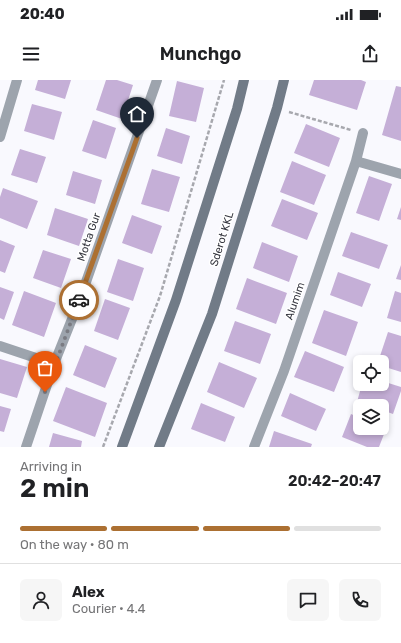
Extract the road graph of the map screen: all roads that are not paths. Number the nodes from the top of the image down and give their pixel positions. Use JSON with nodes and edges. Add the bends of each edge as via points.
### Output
{"nodes":[{"id":1,"x":17,"y":80,"type":"edge"},
{"id":2,"x":157,"y":80,"type":"edge"},
{"id":3,"x":244,"y":80,"type":"edge"},
{"id":4,"x":284,"y":80,"type":"edge"},
{"id":5,"x":4,"y":111,"type":"edge"},
{"id":6,"x":363,"y":133,"type":"road end"},
{"id":7,"x":0,"y":137,"type":"edge"},
{"id":8,"x":356,"y":161,"type":"junction"},
{"id":9,"x":401,"y":174,"type":"edge"},
{"id":10,"x":0,"y":346,"type":"edge"},
{"id":11,"x":54,"y":364,"type":"junction"},
{"id":12,"x":26,"y":447,"type":"edge"},
{"id":13,"x":122,"y":447,"type":"edge"},
{"id":14,"x":159,"y":447,"type":"edge"},
{"id":15,"x":254,"y":447,"type":"edge"}],
"edges":[{"from":1,"to":5,"type":"street"},
{"from":2,"to":11,"type":"street","name":"Motta Gur","via":[[80,299]]},
{"from":3,"to":13,"type":"main road","via":[[176,300]]},
{"from":4,"to":14,"type":"main road","name":"Sderot KKL","via":[[212,314]]},
{"from":5,"to":7,"type":"street"},
{"from":6,"to":8,"type":"street","name":"Alumim"},
{"from":8,"to":9,"type":"street"},
{"from":8,"to":15,"type":"street","name":"Alumim","via":[[284,371]]},
{"from":10,"to":11,"type":"street"},
{"from":11,"to":12,"type":"street","name":"Motta Gur"}]}
